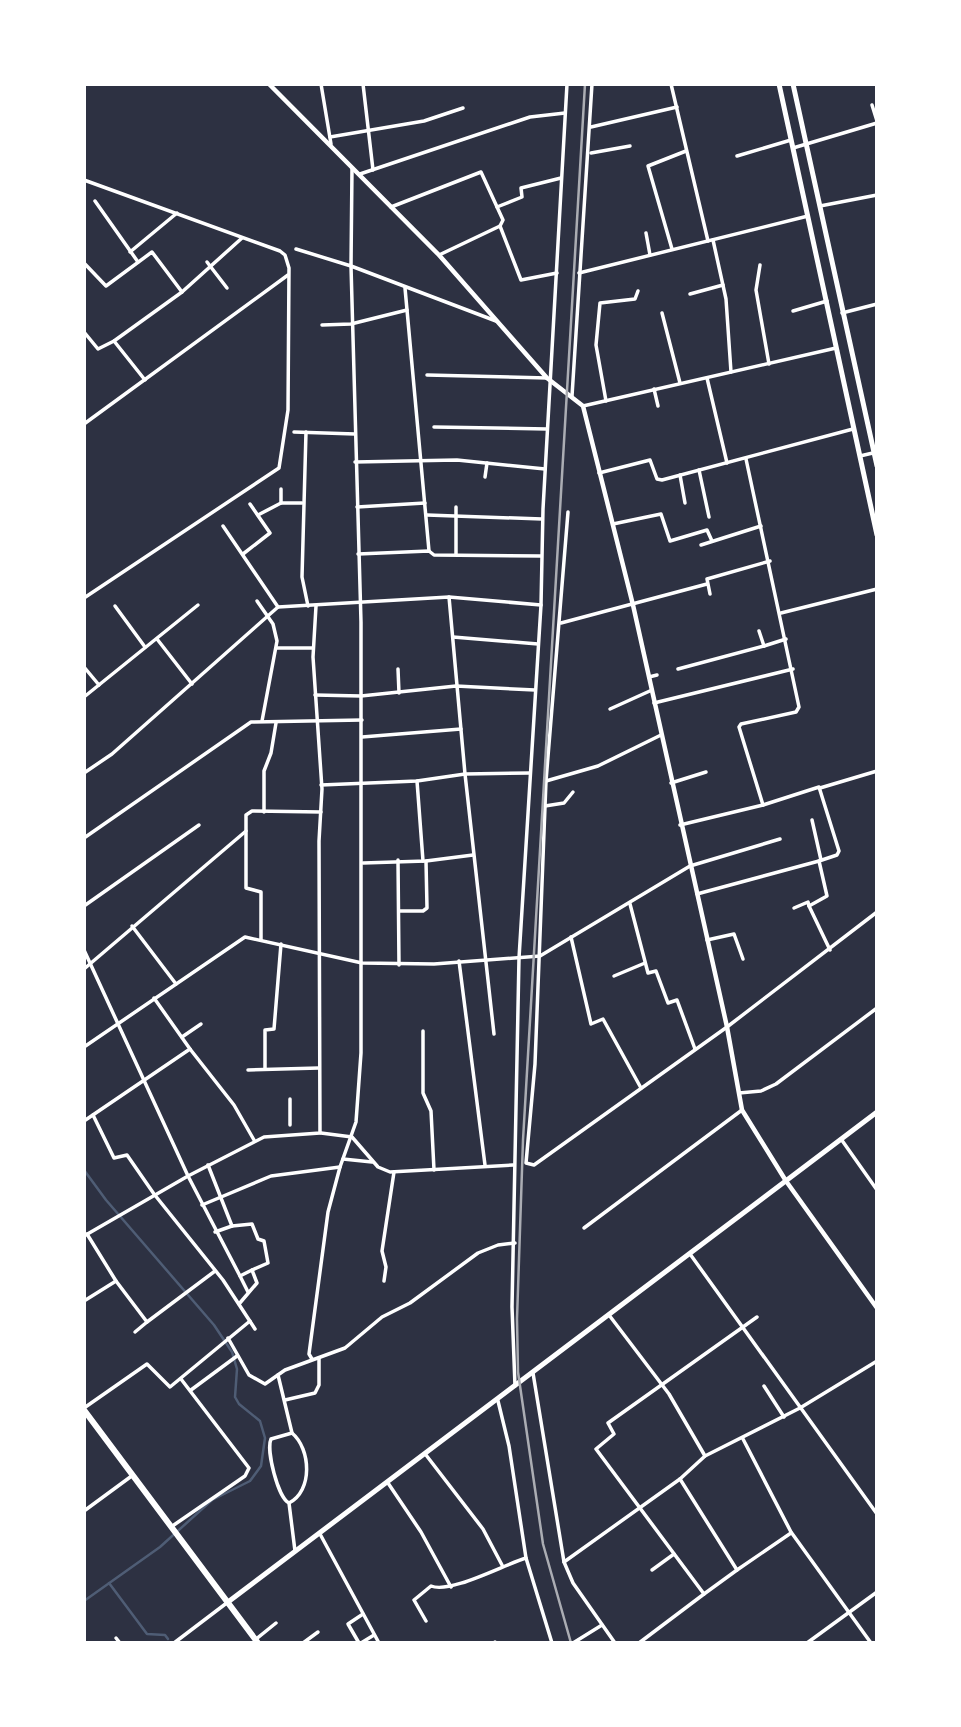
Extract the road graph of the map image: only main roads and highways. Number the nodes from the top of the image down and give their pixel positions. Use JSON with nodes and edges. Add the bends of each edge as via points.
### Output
{"nodes":[{"id":1,"x":779,"y":84,"type":"edge"},
{"id":2,"x":793,"y":84,"type":"edge"},
{"id":3,"x":876,"y":452,"type":"edge"},
{"id":4,"x":877,"y":466,"type":"edge"},
{"id":5,"x":877,"y":535,"type":"edge"},
{"id":6,"x":877,"y":1112,"type":"edge"},
{"id":7,"x":85,"y":1413,"type":"edge"},
{"id":8,"x":228,"y":1602,"type":"junction"},
{"id":9,"x":257,"y":1641,"type":"edge"}],
"edges":[{"from":1,"to":5,"type":"main road"},
{"from":2,"to":3,"type":"main road"},
{"from":3,"to":4,"type":"main road"},
{"from":6,"to":8,"type":"main road"},
{"from":7,"to":8,"type":"highway"},
{"from":8,"to":9,"type":"highway"}]}
